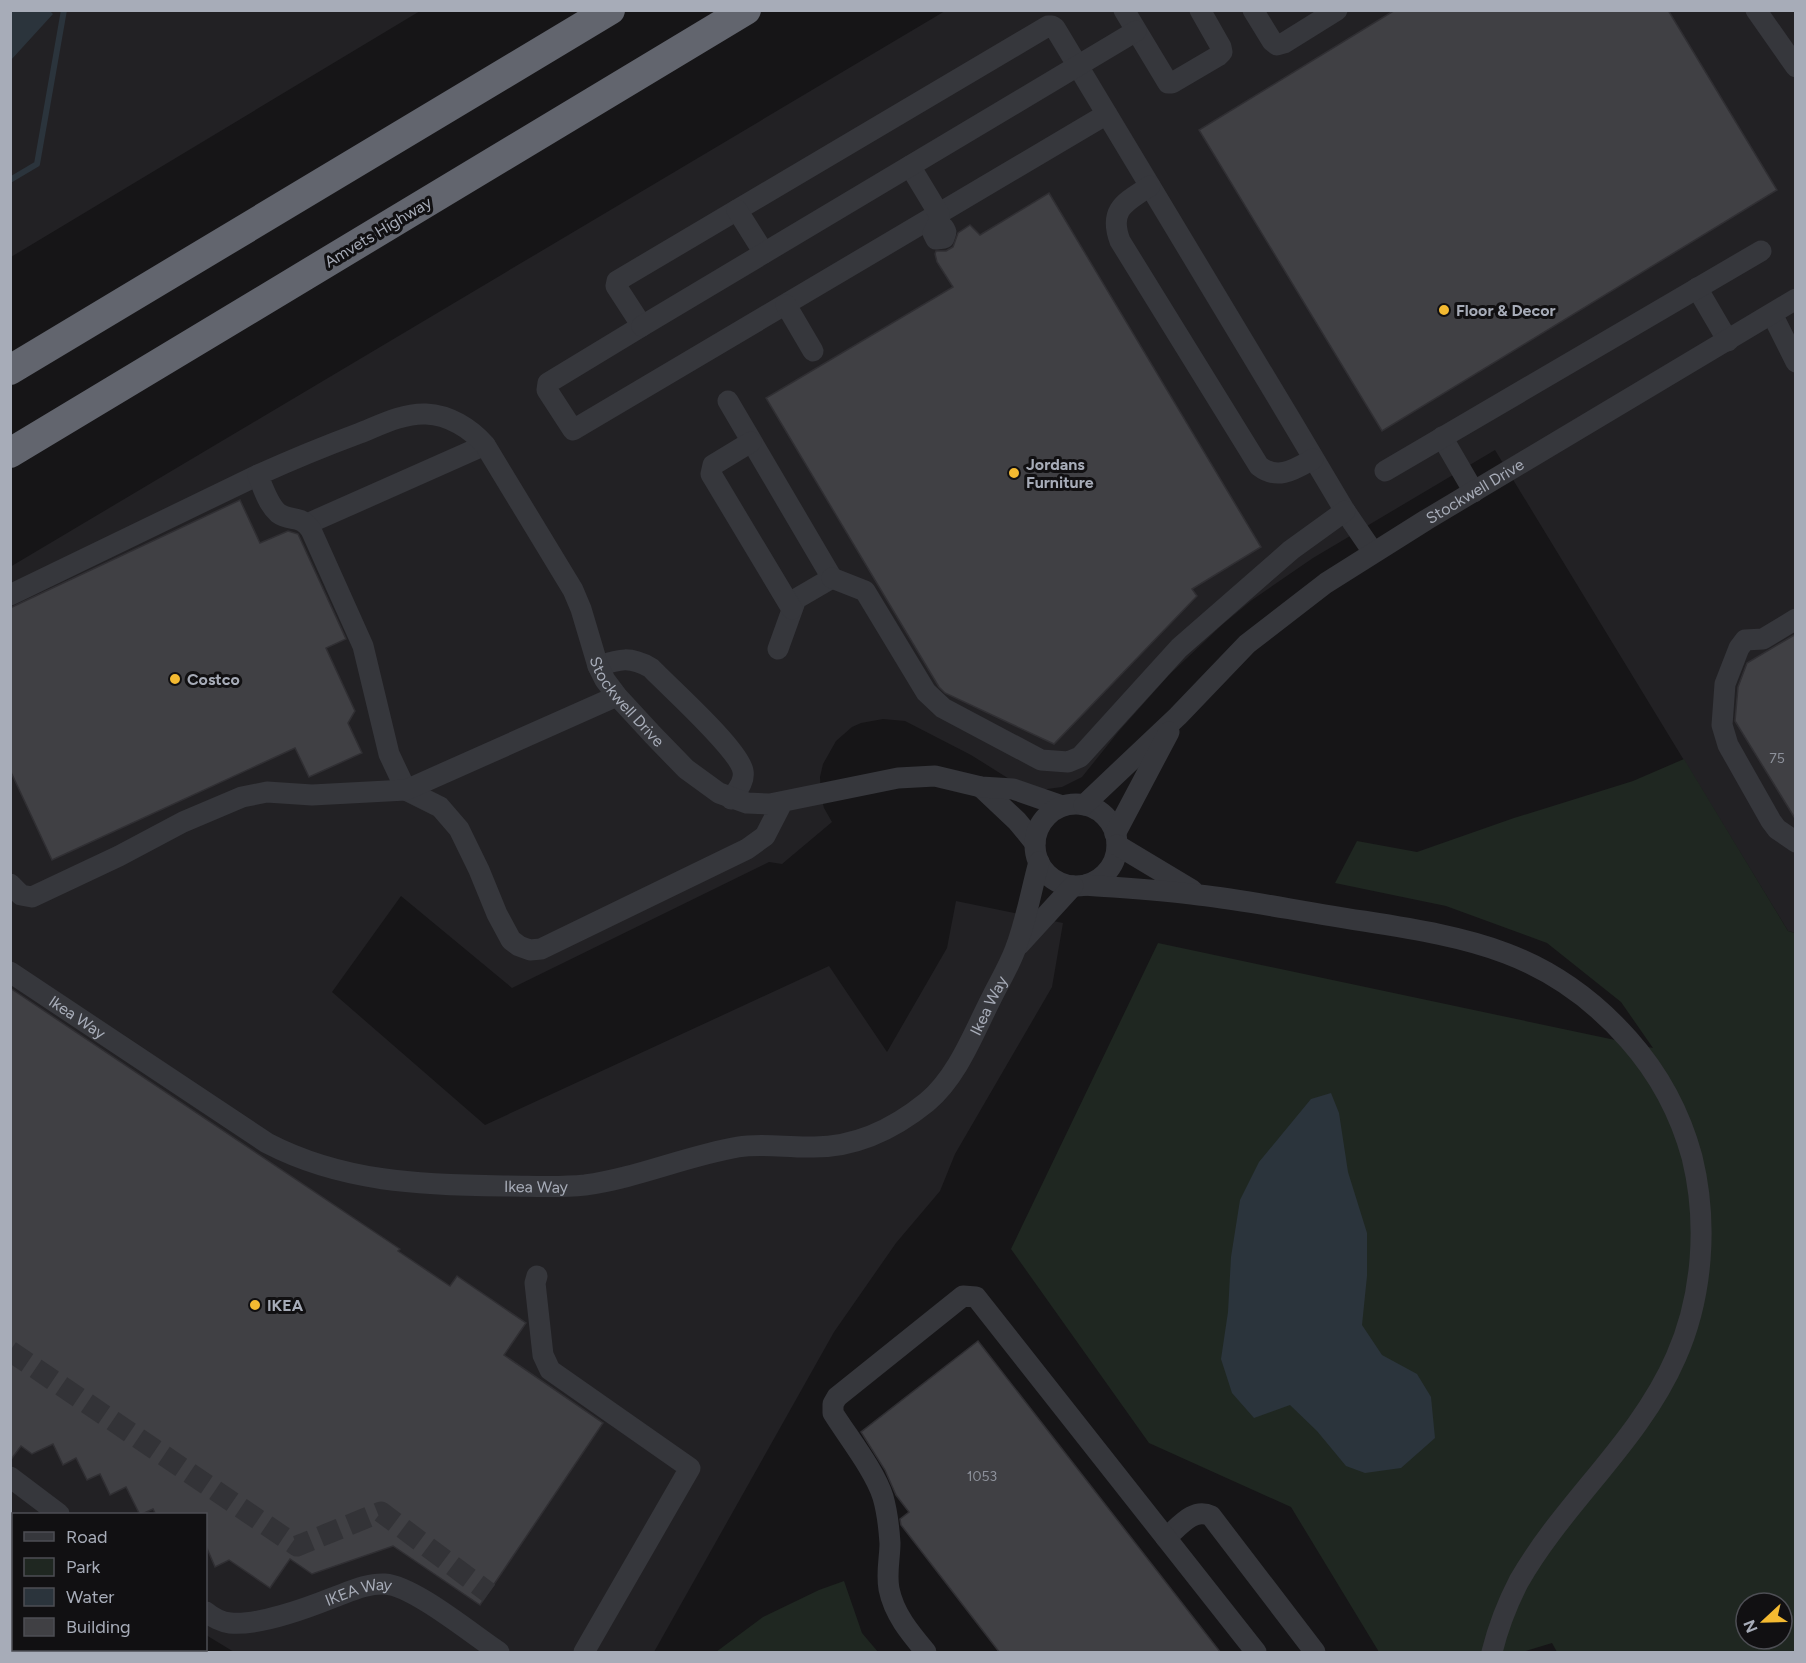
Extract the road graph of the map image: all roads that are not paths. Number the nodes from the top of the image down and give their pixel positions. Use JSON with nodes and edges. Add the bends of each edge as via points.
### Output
{"nodes":[{"id":1,"x":610,"y":10,"type":"edge"},
{"id":2,"x":746,"y":10,"type":"edge"},
{"id":3,"x":1124,"y":10,"type":"edge"},
{"id":4,"x":1200,"y":10,"type":"edge"},
{"id":5,"x":1253,"y":10,"type":"edge"},
{"id":6,"x":1338,"y":10,"type":"edge"},
{"id":7,"x":1756,"y":10,"type":"edge"},
{"id":8,"x":1136,"y":31,"type":"junction"},
{"id":9,"x":1077,"y":67,"type":"junction"},
{"id":10,"x":1796,"y":67,"type":"edge"},
{"id":11,"x":1107,"y":114,"type":"junction"},
{"id":12,"x":910,"y":166,"type":"junction"},
{"id":13,"x":1150,"y":186,"type":"junction"},
{"id":14,"x":737,"y":210,"type":"junction"},
{"id":15,"x":939,"y":227,"type":"junction"},
{"id":16,"x":1761,"y":251,"type":"dead end"},
{"id":17,"x":764,"y":253,"type":"junction"},
{"id":18,"x":1697,"y":288,"type":"junction"},
{"id":19,"x":1796,"y":299,"type":"edge"},
{"id":20,"x":786,"y":304,"type":"junction"},
{"id":21,"x":1772,"y":314,"type":"junction"},
{"id":22,"x":642,"y":326,"type":"junction"},
{"id":23,"x":1728,"y":341,"type":"junction"},
{"id":24,"x":813,"y":351,"type":"dead end"},
{"id":25,"x":1796,"y":362,"type":"edge"},
{"id":26,"x":10,"y":370,"type":"edge"},
{"id":27,"x":728,"y":401,"type":"dead end"},
{"id":28,"x":1442,"y":437,"type":"junction"},
{"id":29,"x":751,"y":442,"type":"junction"},
{"id":30,"x":485,"y":445,"type":"junction"},
{"id":31,"x":10,"y":453,"type":"edge"},
{"id":32,"x":1313,"y":459,"type":"junction"},
{"id":33,"x":1385,"y":471,"type":"dead end"},
{"id":34,"x":258,"y":475,"type":"junction"},
{"id":35,"x":1474,"y":492,"type":"junction"},
{"id":36,"x":1346,"y":511,"type":"junction"},
{"id":37,"x":307,"y":524,"type":"junction"},
{"id":38,"x":1373,"y":552,"type":"junction"},
{"id":39,"x":832,"y":578,"type":"junction"},
{"id":40,"x":10,"y":595,"type":"edge"},
{"id":41,"x":792,"y":609,"type":"junction"},
{"id":42,"x":1796,"y":620,"type":"edge"},
{"id":43,"x":778,"y":649,"type":"dead end"},
{"id":44,"x":598,"y":666,"type":"junction"},
{"id":45,"x":616,"y":696,"type":"junction"},
{"id":46,"x":1178,"y":716,"type":"junction"},
{"id":47,"x":981,"y":787,"type":"junction"},
{"id":48,"x":406,"y":790,"type":"junction"},
{"id":49,"x":731,"y":799,"type":"junction"},
{"id":50,"x":782,"y":803,"type":"junction"},
{"id":51,"x":1084,"y":805,"type":"junction"},
{"id":52,"x":1062,"y":807,"type":"junction"},
{"id":53,"x":1116,"y":840,"type":"junction"},
{"id":54,"x":1796,"y":842,"type":"edge"},
{"id":55,"x":1037,"y":852,"type":"junction"},
{"id":56,"x":10,"y":884,"type":"edge"},
{"id":57,"x":1079,"y":885,"type":"junction"},
{"id":58,"x":1200,"y":895,"type":"junction"},
{"id":59,"x":1015,"y":950,"type":"junction"},
{"id":60,"x":10,"y":972,"type":"edge"},
{"id":61,"x":537,"y":1276,"type":"dead end"},
{"id":62,"x":10,"y":1477,"type":"edge"},
{"id":63,"x":56,"y":1513,"type":"edge"},
{"id":64,"x":1166,"y":1538,"type":"junction"},
{"id":65,"x":207,"y":1612,"type":"edge"},
{"id":66,"x":499,"y":1653,"type":"edge"},
{"id":67,"x":584,"y":1653,"type":"edge"},
{"id":68,"x":926,"y":1653,"type":"edge"},
{"id":69,"x":1256,"y":1653,"type":"edge"},
{"id":70,"x":1315,"y":1653,"type":"edge"},
{"id":71,"x":1491,"y":1653,"type":"edge"}],
"edges":[{"from":1,"to":26,"type":"highway"},
{"from":2,"to":31,"type":"highway","name":"Amvets Highway"},
{"from":3,"to":8,"type":"street"},
{"from":4,"to":8,"type":"street","via":[[1222,52],[1172,82],[1165,80]]},
{"from":5,"to":6,"type":"street","via":[[1277,45]]},
{"from":7,"to":10,"type":"street"},
{"from":8,"to":9,"type":"street"},
{"from":9,"to":11,"type":"street"},
{"from":9,"to":12,"type":"street"},
{"from":9,"to":14,"type":"street","via":[[1052,26]]},
{"from":11,"to":13,"type":"street"},
{"from":11,"to":15,"type":"street"},
{"from":12,"to":15,"type":"street"},
{"from":12,"to":17,"type":"street"},
{"from":13,"to":32,"type":"street"},
{"from":13,"to":32,"type":"street","via":[[1119,209],[1115,229],[1120,241],[1259,466],[1266,471],[1288,473]]},
{"from":14,"to":17,"type":"street"},
{"from":14,"to":22,"type":"street","via":[[615,283]]},
{"from":15,"to":20,"type":"street"},
{"from":16,"to":18,"type":"street"},
{"from":17,"to":22,"type":"street"},
{"from":18,"to":23,"type":"street"},
{"from":18,"to":28,"type":"street"},
{"from":19,"to":21,"type":"street","name":"Stockwell Drive"},
{"from":20,"to":22,"type":"street","via":[[573,430],[547,390],[548,383]]},
{"from":20,"to":24,"type":"street"},
{"from":21,"to":23,"type":"street","name":"Stockwell Drive"},
{"from":21,"to":25,"type":"street"},
{"from":23,"to":35,"type":"street","name":"Stockwell Drive"},
{"from":27,"to":29,"type":"street"},
{"from":28,"to":33,"type":"street"},
{"from":28,"to":35,"type":"street"},
{"from":29,"to":39,"type":"street"},
{"from":29,"to":41,"type":"street","via":[[713,465],[711,474]]},
{"from":30,"to":34,"type":"street","name":"Stockwell Drive","via":[[456,422],[418,414],[303,454]]},
{"from":30,"to":37,"type":"street"},
{"from":30,"to":44,"type":"street","name":"Stockwell Drive","via":[[573,590]]},
{"from":32,"to":36,"type":"street"},
{"from":34,"to":37,"type":"street","via":[[277,512]]},
{"from":34,"to":40,"type":"street","name":"Stockwell Drive"},
{"from":35,"to":38,"type":"street","name":"Stockwell Drive"},
{"from":36,"to":38,"type":"street"},
{"from":36,"to":39,"type":"street","via":[[1290,550],[1179,648],[1080,757],[1068,762],[1041,760],[943,708],[926,692],[865,591]]},
{"from":37,"to":48,"type":"street","via":[[363,646],[389,754]]},
{"from":38,"to":46,"type":"street","name":"Stockwell Drive","via":[[1274,621],[1222,668]]},
{"from":39,"to":41,"type":"street","via":[[796,599]]},
{"from":41,"to":43,"type":"street"},
{"from":42,"to":54,"type":"street","via":[[1763,639],[1745,640],[1739,648],[1725,684],[1722,725],[1728,745],[1771,821]]},
{"from":44,"to":45,"type":"street","name":"Stockwell Drive"},
{"from":44,"to":49,"type":"street","via":[[626,658],[651,668],[728,745],[743,771],[743,781]]},
{"from":45,"to":48,"type":"street"},
{"from":45,"to":49,"type":"street","name":"Stockwell Drive","via":[[686,769]]},
{"from":46,"to":51,"type":"street","name":"Stockwell Drive"},
{"from":46,"to":53,"type":"street","name":"Stockwell Drive"},
{"from":47,"to":50,"type":"street","name":"Stockwell Drive","via":[[935,776],[898,778]]},
{"from":47,"to":52,"type":"street","name":"Stockwell Drive","via":[[1012,789]]},
{"from":47,"to":55,"type":"street","name":"Stockwell Drive","via":[[1017,821]]},
{"from":48,"to":50,"type":"street","via":[[434,803],[459,829],[505,930],[519,946],[530,950],[541,949],[747,849],[765,836]]},
{"from":48,"to":56,"type":"street","via":[[254,794],[183,822],[32,897],[21,895]]},
{"from":49,"to":50,"type":"street","name":"Stockwell Drive","via":[[758,805]]},
{"from":51,"to":52,"type":"street"},
{"from":51,"to":53,"type":"street","via":[[1107,818]]},
{"from":52,"to":55,"type":"street","via":[[1043,820],[1036,835]]},
{"from":53,"to":57,"type":"street","via":[[1108,871],[1097,880]]},
{"from":53,"to":58,"type":"street"},
{"from":55,"to":57,"type":"street","via":[[1043,869],[1057,881]]},
{"from":55,"to":59,"type":"street","name":"Ikea Way"},
{"from":57,"to":58,"type":"street"},
{"from":57,"to":59,"type":"street","name":"Ikea Way"},
{"from":58,"to":71,"type":"street","via":[[1471,941],[1538,966],[1568,983],[1594,1005],[1650,1064],[1687,1137],[1701,1214],[1699,1269],[1689,1325],[1661,1388],[1639,1422],[1519,1582]]},
{"from":59,"to":60,"type":"street","name":"Ikea Way","via":[[951,1074],[930,1100],[889,1128],[844,1144],[815,1148],[744,1146],[712,1151],[631,1175],[560,1186],[408,1181],[348,1173],[308,1162],[267,1143]]},
{"from":61,"to":67,"type":"street","via":[[543,1355],[550,1370],[690,1468]]},
{"from":62,"to":63,"type":"street"},
{"from":64,"to":68,"type":"street","via":[[976,1297],[963,1296],[833,1404],[833,1413],[883,1497],[893,1603]]},
{"from":64,"to":69,"type":"street"},
{"from":64,"to":70,"type":"street","via":[[1195,1513],[1211,1516]]},
{"from":65,"to":66,"type":"street","name":"IKEA Way","via":[[229,1623],[252,1622],[359,1588],[384,1584],[422,1599]]}]}
